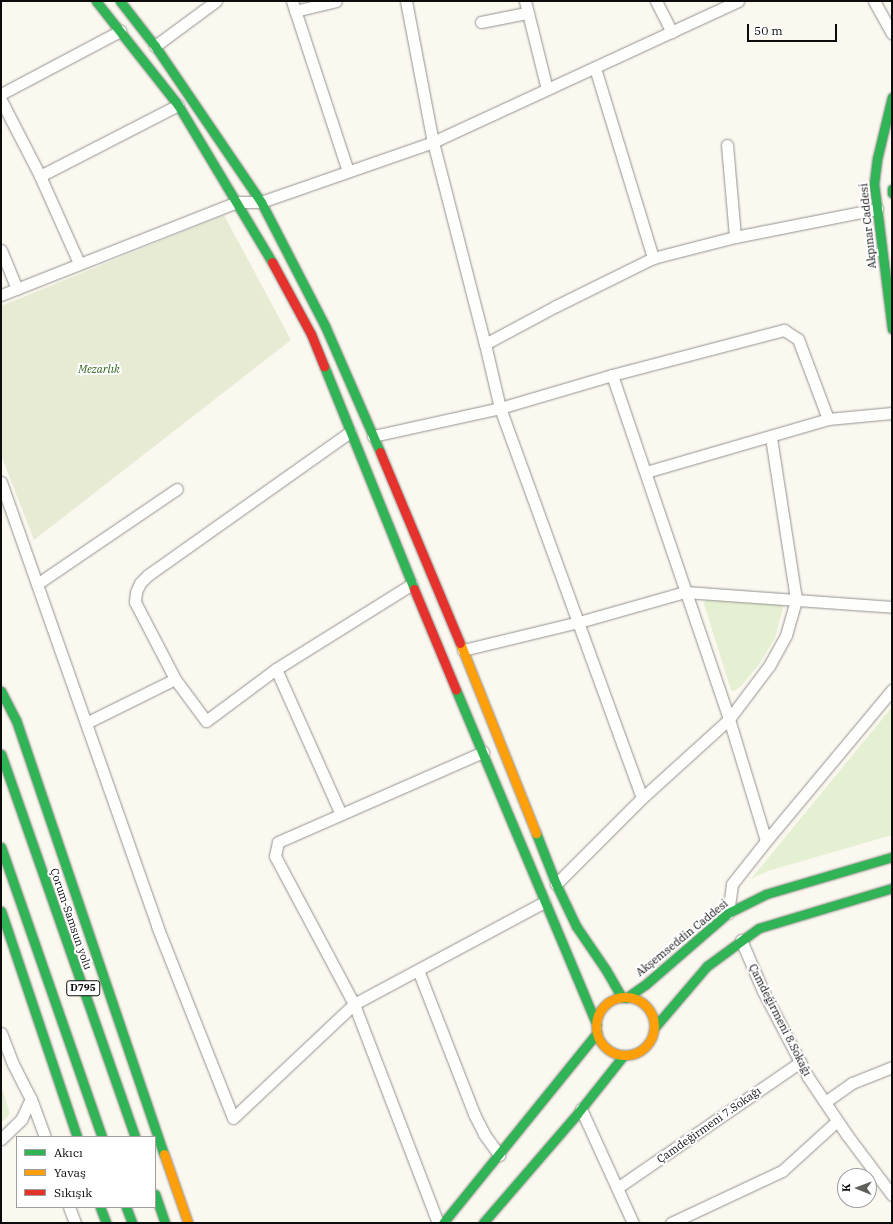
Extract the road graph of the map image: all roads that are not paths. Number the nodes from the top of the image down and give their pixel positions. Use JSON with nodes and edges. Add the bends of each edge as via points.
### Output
{"nodes":[{"id":1,"x":96,"y":1,"type":"edge"},
{"id":2,"x":120,"y":1,"type":"edge"},
{"id":3,"x":216,"y":1,"type":"edge"},
{"id":4,"x":336,"y":1,"type":"edge"},
{"id":5,"x":406,"y":1,"type":"edge"},
{"id":6,"x":525,"y":1,"type":"edge"},
{"id":7,"x":656,"y":1,"type":"edge"},
{"id":8,"x":738,"y":1,"type":"edge"},
{"id":9,"x":874,"y":1,"type":"edge"},
{"id":10,"x":294,"y":6,"type":"edge"},
{"id":11,"x":526,"y":13,"type":"junction"},
{"id":12,"x":481,"y":22,"type":"dead end"},
{"id":13,"x":120,"y":31,"type":"junction"},
{"id":14,"x":672,"y":32,"type":"junction"},
{"id":15,"x":892,"y":33,"type":"edge"},
{"id":16,"x":155,"y":46,"type":"junction"},
{"id":17,"x":594,"y":68,"type":"junction"},
{"id":18,"x":547,"y":89,"type":"junction"},
{"id":19,"x":1,"y":94,"type":"edge"},
{"id":20,"x":892,"y":97,"type":"edge"},
{"id":21,"x":1,"y":100,"type":"edge"},
{"id":22,"x":178,"y":105,"type":"junction"},
{"id":23,"x":433,"y":142,"type":"junction"},
{"id":24,"x":727,"y":145,"type":"dead end"},
{"id":25,"x":348,"y":171,"type":"junction"},
{"id":26,"x":40,"y":176,"type":"junction"},
{"id":27,"x":892,"y":189,"type":"edge"},
{"id":28,"x":892,"y":193,"type":"edge"},
{"id":29,"x":237,"y":202,"type":"junction"},
{"id":30,"x":261,"y":202,"type":"junction"},
{"id":31,"x":877,"y":209,"type":"junction"},
{"id":32,"x":735,"y":237,"type":"junction"},
{"id":33,"x":1,"y":250,"type":"edge"},
{"id":34,"x":652,"y":258,"type":"junction"},
{"id":35,"x":79,"y":263,"type":"junction"},
{"id":36,"x":18,"y":289,"type":"junction"},
{"id":37,"x":1,"y":295,"type":"edge"},
{"id":38,"x":892,"y":329,"type":"edge"},
{"id":39,"x":485,"y":344,"type":"junction"},
{"id":40,"x":612,"y":376,"type":"junction"},
{"id":41,"x":500,"y":408,"type":"junction"},
{"id":42,"x":892,"y":413,"type":"edge"},
{"id":43,"x":828,"y":419,"type":"junction"},
{"id":44,"x":350,"y":432,"type":"junction"},
{"id":45,"x":374,"y":436,"type":"junction"},
{"id":46,"x":771,"y":437,"type":"junction"},
{"id":47,"x":646,"y":472,"type":"junction"},
{"id":48,"x":1,"y":482,"type":"edge"},
{"id":49,"x":177,"y":489,"type":"dead end"},
{"id":50,"x":37,"y":584,"type":"junction"},
{"id":51,"x":412,"y":584,"type":"junction"},
{"id":52,"x":684,"y":592,"type":"junction"},
{"id":53,"x":796,"y":599,"type":"junction"},
{"id":54,"x":892,"y":606,"type":"edge"},
{"id":55,"x":579,"y":622,"type":"junction"},
{"id":56,"x":463,"y":650,"type":"junction"},
{"id":57,"x":276,"y":669,"type":"junction"},
{"id":58,"x":175,"y":679,"type":"junction"},
{"id":59,"x":892,"y":690,"type":"edge"},
{"id":60,"x":1,"y":691,"type":"edge"},
{"id":61,"x":729,"y":719,"type":"junction"},
{"id":62,"x":86,"y":723,"type":"junction"},
{"id":63,"x":483,"y":752,"type":"junction"},
{"id":64,"x":1,"y":754,"type":"edge"},
{"id":65,"x":642,"y":798,"type":"junction"},
{"id":66,"x":341,"y":814,"type":"junction"},
{"id":67,"x":766,"y":841,"type":"junction"},
{"id":68,"x":1,"y":848,"type":"edge"},
{"id":69,"x":892,"y":857,"type":"edge"},
{"id":70,"x":556,"y":884,"type":"junction"},
{"id":71,"x":892,"y":888,"type":"edge"},
{"id":72,"x":544,"y":902,"type":"junction"},
{"id":73,"x":1,"y":911,"type":"edge"},
{"id":74,"x":728,"y":913,"type":"junction"},
{"id":75,"x":741,"y":940,"type":"junction"},
{"id":76,"x":418,"y":970,"type":"junction"},
{"id":77,"x":624,"y":998,"type":"junction"},
{"id":78,"x":354,"y":1004,"type":"junction"},
{"id":79,"x":654,"y":1028,"type":"junction"},
{"id":80,"x":597,"y":1029,"type":"junction"},
{"id":81,"x":1,"y":1033,"type":"edge"},
{"id":82,"x":624,"y":1055,"type":"junction"},
{"id":83,"x":800,"y":1062,"type":"junction"},
{"id":84,"x":892,"y":1067,"type":"edge"},
{"id":85,"x":31,"y":1099,"type":"junction"},
{"id":86,"x":825,"y":1102,"type":"junction"},
{"id":87,"x":581,"y":1109,"type":"junction"},
{"id":88,"x":837,"y":1121,"type":"junction"},
{"id":89,"x":45,"y":1136,"type":"edge"},
{"id":90,"x":77,"y":1136,"type":"edge"},
{"id":91,"x":102,"y":1136,"type":"edge"},
{"id":92,"x":135,"y":1136,"type":"edge"},
{"id":93,"x":1,"y":1138,"type":"edge"},
{"id":94,"x":499,"y":1155,"type":"junction"},
{"id":95,"x":617,"y":1188,"type":"junction"},
{"id":96,"x":892,"y":1195,"type":"edge"},
{"id":97,"x":156,"y":1197,"type":"edge"},
{"id":98,"x":69,"y":1208,"type":"edge"},
{"id":99,"x":100,"y":1208,"type":"edge"},
{"id":100,"x":126,"y":1208,"type":"edge"},
{"id":101,"x":75,"y":1223,"type":"edge"},
{"id":102,"x":106,"y":1223,"type":"edge"},
{"id":103,"x":132,"y":1223,"type":"edge"},
{"id":104,"x":165,"y":1223,"type":"edge"},
{"id":105,"x":188,"y":1223,"type":"edge"},
{"id":106,"x":438,"y":1223,"type":"edge"},
{"id":107,"x":443,"y":1223,"type":"edge"},
{"id":108,"x":483,"y":1223,"type":"edge"},
{"id":109,"x":633,"y":1223,"type":"edge"},
{"id":110,"x":671,"y":1223,"type":"edge"}],
"edges":[{"from":1,"to":13,"type":"main road"},
{"from":2,"to":16,"type":"main road"},
{"from":3,"to":16,"type":"street"},
{"from":4,"to":10,"type":"street"},
{"from":5,"to":23,"type":"street"},
{"from":6,"to":11,"type":"street"},
{"from":7,"to":14,"type":"street"},
{"from":8,"to":14,"type":"street"},
{"from":9,"to":15,"type":"street"},
{"from":10,"to":25,"type":"street"},
{"from":11,"to":12,"type":"street"},
{"from":11,"to":18,"type":"street"},
{"from":13,"to":19,"type":"street"},
{"from":13,"to":22,"type":"main road"},
{"from":14,"to":17,"type":"street"},
{"from":16,"to":30,"type":"main road"},
{"from":17,"to":18,"type":"street"},
{"from":17,"to":34,"type":"street"},
{"from":18,"to":23,"type":"street"},
{"from":20,"to":31,"type":"main road","name":"Akpınar Caddesi","via":[[877,159],[874,184]]},
{"from":21,"to":26,"type":"street"},
{"from":22,"to":26,"type":"street"},
{"from":22,"to":29,"type":"main road"},
{"from":23,"to":25,"type":"street"},
{"from":23,"to":39,"type":"street"},
{"from":24,"to":32,"type":"street"},
{"from":25,"to":30,"type":"street"},
{"from":26,"to":35,"type":"street"},
{"from":27,"to":28,"type":"main road"},
{"from":29,"to":30,"type":"street"},
{"from":29,"to":35,"type":"street"},
{"from":29,"to":44,"type":"main road","via":[[278,272],[310,334]]},
{"from":30,"to":45,"type":"main road","via":[[325,326]]},
{"from":31,"to":32,"type":"street"},
{"from":31,"to":38,"type":"main road","name":"Akpınar Caddesi"},
{"from":32,"to":34,"type":"street"},
{"from":33,"to":36,"type":"street"},
{"from":34,"to":39,"type":"street"},
{"from":35,"to":36,"type":"street"},
{"from":36,"to":37,"type":"street"},
{"from":39,"to":41,"type":"street"},
{"from":40,"to":41,"type":"street"},
{"from":40,"to":43,"type":"street","via":[[784,330],[798,339]]},
{"from":40,"to":47,"type":"street"},
{"from":41,"to":45,"type":"street"},
{"from":41,"to":55,"type":"street"},
{"from":42,"to":43,"type":"street"},
{"from":43,"to":46,"type":"street"},
{"from":44,"to":51,"type":"main road"},
{"from":44,"to":58,"type":"street","via":[[140,583],[135,602]]},
{"from":45,"to":56,"type":"main road"},
{"from":46,"to":47,"type":"street"},
{"from":46,"to":53,"type":"street"},
{"from":47,"to":52,"type":"street"},
{"from":48,"to":50,"type":"street"},
{"from":49,"to":50,"type":"street"},
{"from":50,"to":62,"type":"street"},
{"from":51,"to":57,"type":"street"},
{"from":51,"to":63,"type":"main road"},
{"from":52,"to":53,"type":"street"},
{"from":52,"to":55,"type":"street"},
{"from":52,"to":61,"type":"street"},
{"from":53,"to":54,"type":"street"},
{"from":53,"to":61,"type":"street","via":[[786,634],[769,666]]},
{"from":55,"to":56,"type":"street"},
{"from":55,"to":65,"type":"street"},
{"from":56,"to":70,"type":"main road"},
{"from":57,"to":58,"type":"street","via":[[206,721]]},
{"from":57,"to":66,"type":"street"},
{"from":58,"to":62,"type":"street"},
{"from":59,"to":67,"type":"street"},
{"from":60,"to":105,"type":"main road","via":[[16,720]]},
{"from":61,"to":65,"type":"street"},
{"from":61,"to":67,"type":"street"},
{"from":62,"to":78,"type":"street","via":[[157,926],[233,1118]]},
{"from":63,"to":66,"type":"street"},
{"from":63,"to":72,"type":"main road"},
{"from":64,"to":92,"type":"main road","name":"Çorum-Samsun yolu","number":"D795"},
{"from":65,"to":70,"type":"street"},
{"from":66,"to":78,"type":"street","via":[[278,842],[275,856]]},
{"from":67,"to":74,"type":"street","via":[[732,884]]},
{"from":68,"to":91,"type":"main road","number":"D795"},
{"from":69,"to":74,"type":"main road","name":"Akşemseddin Caddesi","via":[[766,894]]},
{"from":70,"to":77,"type":"main road","via":[[576,926]]},
{"from":71,"to":75,"type":"main road","via":[[759,928]]},
{"from":72,"to":76,"type":"street"},
{"from":72,"to":80,"type":"main road"},
{"from":73,"to":90,"type":"main road"},
{"from":74,"to":77,"type":"main road","name":"Akşemseddin Caddesi","via":[[646,984]]},
{"from":75,"to":79,"type":"main road","via":[[707,966]]},
{"from":75,"to":83,"type":"street","name":"Çamdeğirmeni 8.Sokağı","via":[[763,991]]},
{"from":76,"to":78,"type":"street"},
{"from":76,"to":94,"type":"street","via":[[474,1114]]},
{"from":77,"to":79,"type":"main road","via":[[640,1002],[646,1007]]},
{"from":77,"to":80,"type":"main road","via":[[616,999],[604,1007],[598,1018]]},
{"from":78,"to":106,"type":"street"},
{"from":79,"to":82,"type":"main road","via":[[650,1042],[645,1048]]},
{"from":80,"to":82,"type":"main road","via":[[604,1046]]},
{"from":80,"to":94,"type":"main road"},
{"from":81,"to":85,"type":"street"},
{"from":82,"to":87,"type":"main road"},
{"from":83,"to":86,"type":"street","name":"Çamdeğirmeni 8.Sokağı"},
{"from":83,"to":95,"type":"street","name":"Çamdeğirmeni 7.Sokağı"},
{"from":84,"to":86,"type":"street","via":[[852,1083]]},
{"from":85,"to":89,"type":"street"},
{"from":85,"to":93,"type":"street","via":[[21,1120]]},
{"from":86,"to":88,"type":"street","name":"Çamdeğirmeni 8.Sokağı"},
{"from":87,"to":95,"type":"street"},
{"from":87,"to":108,"type":"main road"},
{"from":88,"to":96,"type":"street","name":"Çamdeğirmeni 8.Sokağı"},
{"from":88,"to":110,"type":"street","via":[[782,1171]]},
{"from":94,"to":107,"type":"main road"},
{"from":95,"to":109,"type":"street"},
{"from":97,"to":104,"type":"main road"},
{"from":98,"to":101,"type":"street"},
{"from":99,"to":102,"type":"main road"},
{"from":100,"to":103,"type":"main road"}]}
